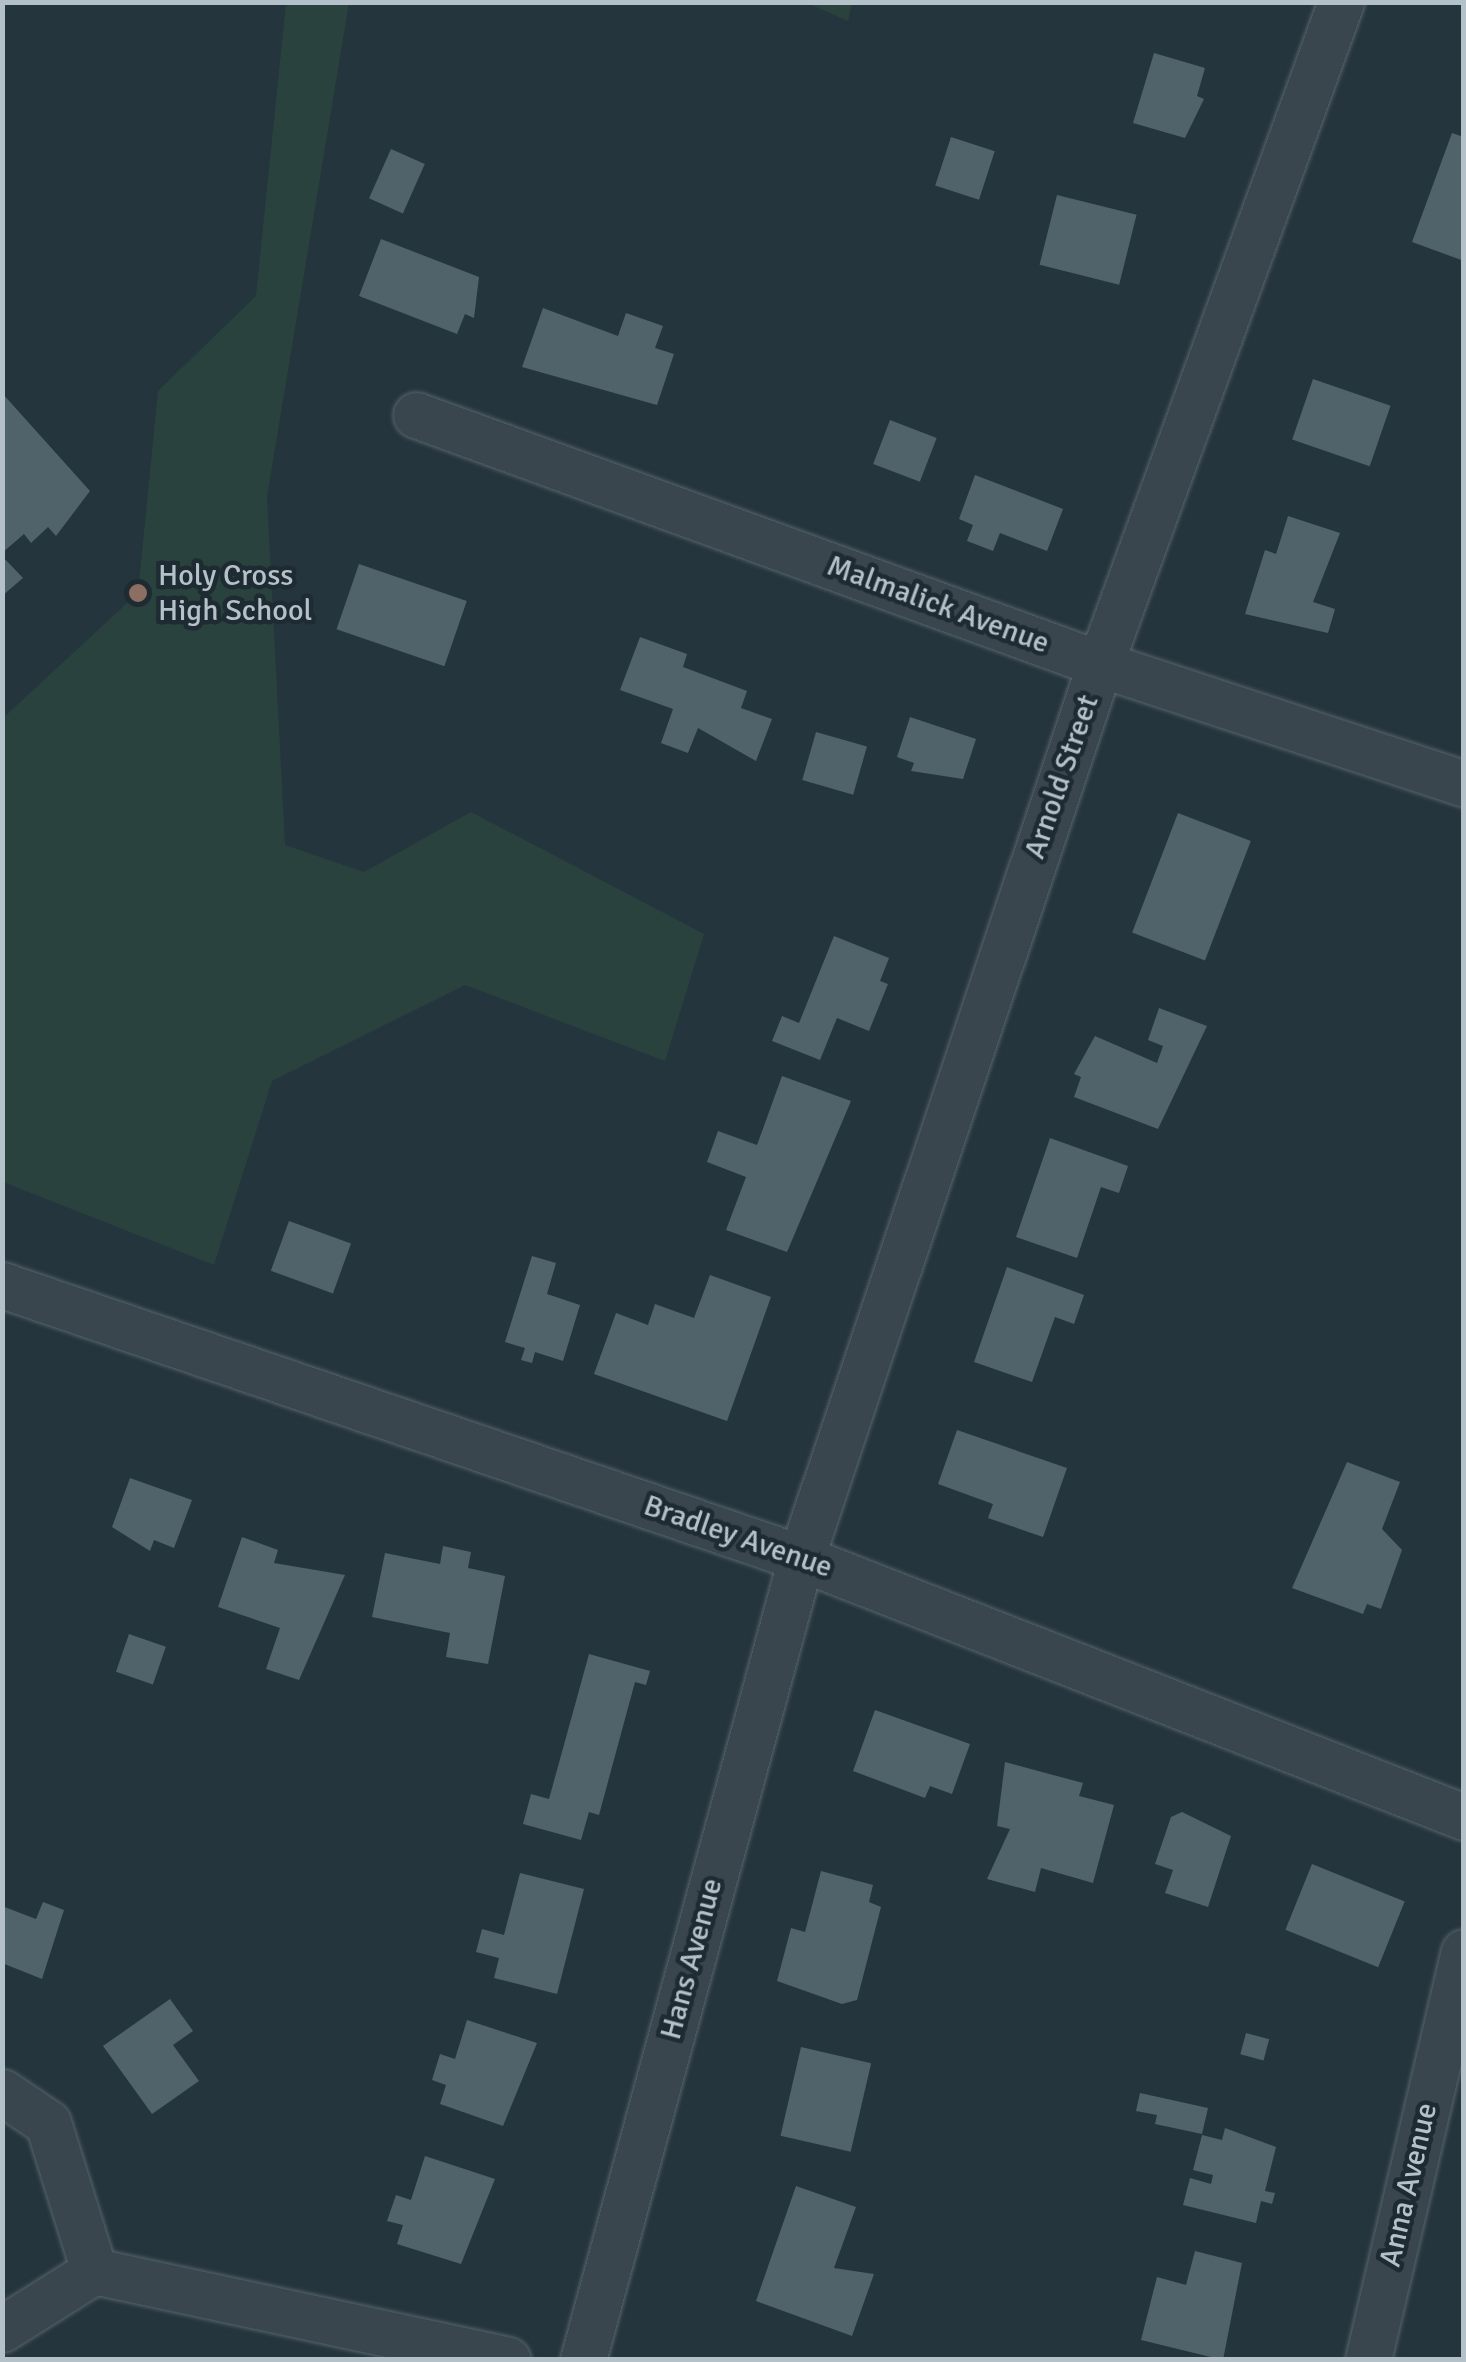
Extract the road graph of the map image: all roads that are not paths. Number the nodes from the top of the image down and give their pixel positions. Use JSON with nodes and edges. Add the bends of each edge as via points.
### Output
{"nodes":[{"id":1,"x":1341,"y":2,"type":"edge"},
{"id":2,"x":416,"y":415,"type":"dead end"},
{"id":3,"x":1100,"y":664,"type":"junction"},
{"id":4,"x":1464,"y":784,"type":"edge"},
{"id":5,"x":2,"y":1285,"type":"edge"},
{"id":6,"x":801,"y":1558,"type":"junction"},
{"id":7,"x":1464,"y":1817,"type":"edge"},
{"id":8,"x":1464,"y":1952,"type":"edge"},
{"id":9,"x":2,"y":2092,"type":"edge"},
{"id":10,"x":94,"y":2271,"type":"junction"},
{"id":11,"x":2,"y":2329,"type":"edge"},
{"id":12,"x":508,"y":2360,"type":"edge"},
{"id":13,"x":583,"y":2360,"type":"edge"},
{"id":14,"x":1368,"y":2360,"type":"edge"}],
"edges":[{"from":1,"to":3,"type":"street","name":"Arnold Street"},
{"from":2,"to":3,"type":"street","name":"Malmalick Avenue"},
{"from":3,"to":4,"type":"street","name":"Malmalick Avenue"},
{"from":3,"to":6,"type":"street","name":"Arnold Street"},
{"from":5,"to":6,"type":"street","name":"Bradley Avenue"},
{"from":6,"to":7,"type":"street","name":"Bradley Avenue"},
{"from":6,"to":13,"type":"street","name":"Hans Avenue"},
{"from":8,"to":14,"type":"street","name":"Anna Avenue"},
{"from":9,"to":10,"type":"street","via":[[48,2123]]},
{"from":10,"to":11,"type":"street"},
{"from":10,"to":12,"type":"street"}]}
